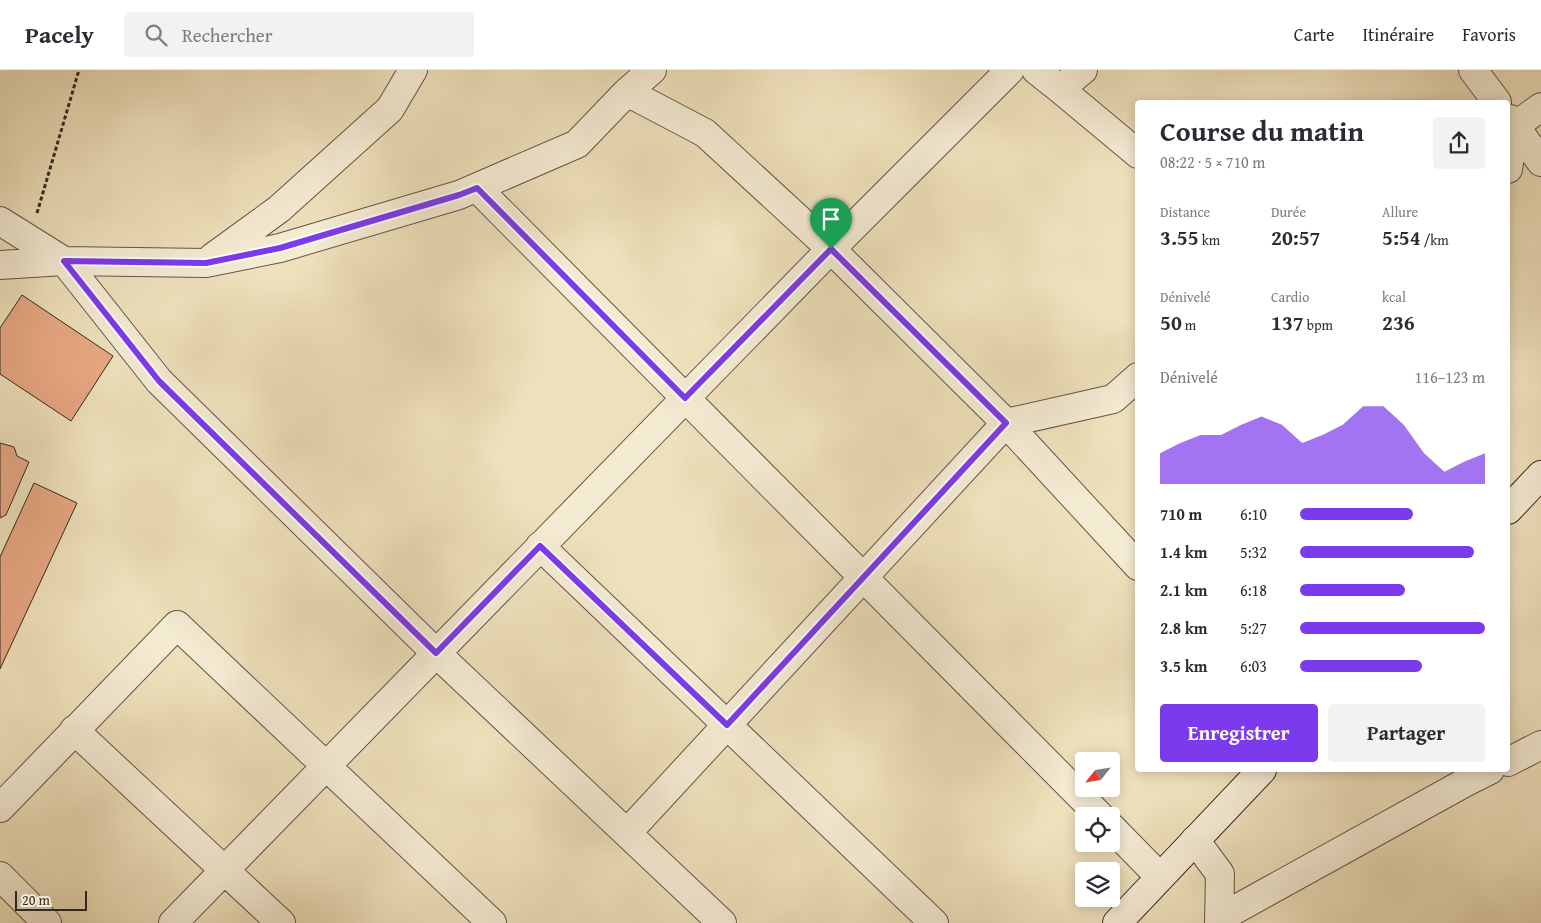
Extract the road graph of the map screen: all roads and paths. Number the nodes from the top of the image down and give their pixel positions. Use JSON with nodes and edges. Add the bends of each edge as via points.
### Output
{"nodes":[{"id":1,"x":79,"y":70,"type":"edge"},
{"id":2,"x":413,"y":70,"type":"edge"},
{"id":3,"x":652,"y":70,"type":"edge"},
{"id":4,"x":1010,"y":70,"type":"edge"},
{"id":5,"x":1036,"y":70,"type":"edge"},
{"id":6,"x":1083,"y":70,"type":"edge"},
{"id":7,"x":1473,"y":70,"type":"edge"},
{"id":8,"x":1060,"y":88,"type":"junction"},
{"id":9,"x":627,"y":92,"type":"junction"},
{"id":10,"x":1496,"y":100,"type":"edge"},
{"id":11,"x":1541,"y":106,"type":"edge"},
{"id":12,"x":1511,"y":121,"type":"edge"},
{"id":13,"x":1510,"y":137,"type":"edge"},
{"id":14,"x":1135,"y":151,"type":"edge"},
{"id":15,"x":1541,"y":162,"type":"edge"},
{"id":16,"x":477,"y":188,"type":"junction"},
{"id":17,"x":36,"y":217,"type":"dead end"},
{"id":18,"x":0,"y":221,"type":"edge"},
{"id":19,"x":831,"y":249,"type":"junction"},
{"id":20,"x":64,"y":261,"type":"junction"},
{"id":21,"x":206,"y":263,"type":"junction"},
{"id":22,"x":0,"y":265,"type":"edge"},
{"id":23,"x":1135,"y":381,"type":"edge"},
{"id":24,"x":685,"y":398,"type":"junction"},
{"id":25,"x":1006,"y":423,"type":"junction"},
{"id":26,"x":1538,"y":487,"type":"edge"},
{"id":27,"x":1510,"y":508,"type":"edge"},
{"id":28,"x":540,"y":546,"type":"junction"},
{"id":29,"x":1135,"y":563,"type":"edge"},
{"id":30,"x":863,"y":577,"type":"junction"},
{"id":31,"x":436,"y":653,"type":"junction"},
{"id":32,"x":727,"y":725,"type":"junction"},
{"id":33,"x":74,"y":730,"type":"junction"},
{"id":34,"x":1541,"y":745,"type":"edge"},
{"id":35,"x":1510,"y":761,"type":"edge"},
{"id":36,"x":326,"y":766,"type":"junction"},
{"id":37,"x":1260,"y":772,"type":"edge"},
{"id":38,"x":1486,"y":772,"type":"edge"},
{"id":39,"x":1091,"y":807,"type":"edge"},
{"id":40,"x":0,"y":808,"type":"edge"},
{"id":41,"x":627,"y":833,"type":"junction"},
{"id":42,"x":1120,"y":836,"type":"edge"},
{"id":43,"x":1195,"y":840,"type":"junction"},
{"id":44,"x":224,"y":870,"type":"junction"},
{"id":45,"x":0,"y":876,"type":"edge"},
{"id":46,"x":1160,"y":877,"type":"junction"},
{"id":47,"x":1220,"y":920,"type":"edge"},
{"id":48,"x":47,"y":923,"type":"edge"},
{"id":49,"x":173,"y":923,"type":"edge"},
{"id":50,"x":281,"y":923,"type":"edge"},
{"id":51,"x":492,"y":923,"type":"edge"},
{"id":52,"x":722,"y":923,"type":"edge"},
{"id":53,"x":934,"y":923,"type":"edge"},
{"id":54,"x":1117,"y":923,"type":"edge"}],
"edges":[{"from":1,"to":17,"type":"path"},
{"from":2,"to":21,"type":"street","via":[[384,115],[279,209]]},
{"from":3,"to":9,"type":"street"},
{"from":4,"to":19,"type":"street"},
{"from":5,"to":8,"type":"street"},
{"from":6,"to":8,"type":"street"},
{"from":7,"to":10,"type":"street"},
{"from":8,"to":14,"type":"street"},
{"from":9,"to":16,"type":"street","via":[[577,144]]},
{"from":9,"to":19,"type":"street","via":[[705,133]]},
{"from":11,"to":12,"type":"street"},
{"from":12,"to":13,"type":"street"},
{"from":12,"to":15,"type":"street"},
{"from":16,"to":21,"type":"street","via":[[280,248]]},
{"from":16,"to":24,"type":"street"},
{"from":18,"to":20,"type":"street"},
{"from":19,"to":24,"type":"street"},
{"from":19,"to":25,"type":"street"},
{"from":20,"to":21,"type":"street"},
{"from":20,"to":22,"type":"street"},
{"from":20,"to":31,"type":"street","via":[[159,381]]},
{"from":23,"to":25,"type":"street","via":[[1113,399]]},
{"from":24,"to":28,"type":"street"},
{"from":24,"to":30,"type":"street"},
{"from":25,"to":29,"type":"street"},
{"from":25,"to":30,"type":"street"},
{"from":26,"to":27,"type":"street"},
{"from":28,"to":31,"type":"street"},
{"from":28,"to":32,"type":"street"},
{"from":30,"to":32,"type":"street"},
{"from":30,"to":39,"type":"street"},
{"from":31,"to":36,"type":"street"},
{"from":31,"to":41,"type":"street"},
{"from":32,"to":41,"type":"street"},
{"from":32,"to":53,"type":"street"},
{"from":33,"to":36,"type":"street","via":[[177,625]]},
{"from":33,"to":40,"type":"street"},
{"from":33,"to":44,"type":"street"},
{"from":34,"to":35,"type":"street"},
{"from":36,"to":44,"type":"street"},
{"from":36,"to":51,"type":"street"},
{"from":37,"to":43,"type":"street"},
{"from":38,"to":47,"type":"street"},
{"from":41,"to":52,"type":"street"},
{"from":42,"to":46,"type":"street"},
{"from":43,"to":46,"type":"street"},
{"from":43,"to":47,"type":"street","via":[[1220,874]]},
{"from":44,"to":49,"type":"street"},
{"from":44,"to":50,"type":"street"},
{"from":45,"to":48,"type":"street"},
{"from":46,"to":54,"type":"street"}]}
